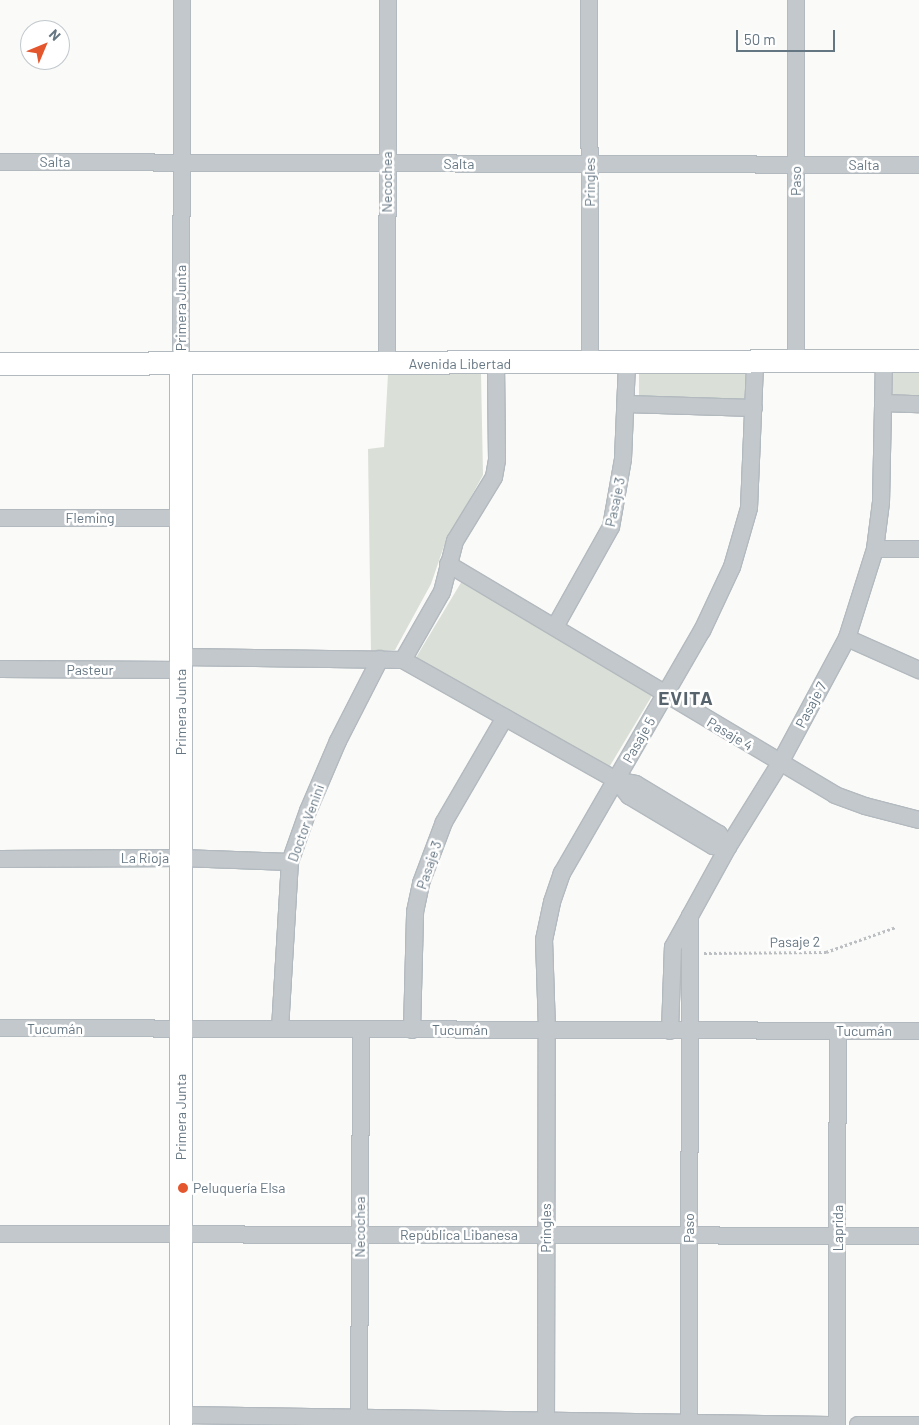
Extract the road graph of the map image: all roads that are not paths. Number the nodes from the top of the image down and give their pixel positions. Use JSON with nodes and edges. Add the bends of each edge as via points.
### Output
{"nodes":[{"id":1,"x":182,"y":0,"type":"edge"},
{"id":2,"x":388,"y":0,"type":"edge"},
{"id":3,"x":589,"y":0,"type":"edge"},
{"id":4,"x":796,"y":0,"type":"edge"},
{"id":5,"x":0,"y":162,"type":"edge"},
{"id":6,"x":182,"y":163,"type":"junction"},
{"id":7,"x":387,"y":163,"type":"junction"},
{"id":8,"x":590,"y":164,"type":"junction"},
{"id":9,"x":796,"y":165,"type":"junction"},
{"id":10,"x":919,"y":165,"type":"edge"},
{"id":11,"x":884,"y":361,"type":"junction"},
{"id":12,"x":919,"y":361,"type":"edge"},
{"id":13,"x":755,"y":362,"type":"junction"},
{"id":14,"x":796,"y":362,"type":"junction"},
{"id":15,"x":496,"y":363,"type":"junction"},
{"id":16,"x":590,"y":363,"type":"junction"},
{"id":17,"x":626,"y":363,"type":"junction"},
{"id":18,"x":0,"y":364,"type":"edge"},
{"id":19,"x":387,"y":364,"type":"junction"},
{"id":20,"x":181,"y":365,"type":"junction"},
{"id":21,"x":883,"y":403,"type":"junction"},
{"id":22,"x":626,"y":404,"type":"junction"},
{"id":23,"x":919,"y":404,"type":"edge"},
{"id":24,"x":754,"y":408,"type":"junction"},
{"id":25,"x":0,"y":518,"type":"edge"},
{"id":26,"x":181,"y":518,"type":"junction"},
{"id":27,"x":875,"y":549,"type":"junction"},
{"id":28,"x":919,"y":549,"type":"edge"},
{"id":29,"x":448,"y":564,"type":"junction"},
{"id":30,"x":555,"y":627,"type":"junction"},
{"id":31,"x":847,"y":638,"type":"junction"},
{"id":32,"x":380,"y":659,"type":"junction"},
{"id":33,"x":403,"y":660,"type":"junction"},
{"id":34,"x":181,"y":664,"type":"junction"},
{"id":35,"x":0,"y":669,"type":"edge"},
{"id":36,"x":919,"y":670,"type":"edge"},
{"id":37,"x":665,"y":695,"type":"junction"},
{"id":38,"x":504,"y":717,"type":"junction"},
{"id":39,"x":780,"y":764,"type":"junction"},
{"id":40,"x":616,"y":780,"type":"junction"},
{"id":41,"x":919,"y":820,"type":"edge"},
{"id":42,"x":728,"y":847,"type":"junction"},
{"id":43,"x":181,"y":858,"type":"junction"},
{"id":44,"x":0,"y":859,"type":"edge"},
{"id":45,"x":290,"y":862,"type":"junction"},
{"id":46,"x":690,"y":916,"type":"junction"},
{"id":47,"x":0,"y":1028,"type":"edge"},
{"id":48,"x":181,"y":1029,"type":"junction"},
{"id":49,"x":280,"y":1029,"type":"junction"},
{"id":50,"x":361,"y":1030,"type":"junction"},
{"id":51,"x":412,"y":1030,"type":"junction"},
{"id":52,"x":548,"y":1030,"type":"junction"},
{"id":53,"x":670,"y":1031,"type":"junction"},
{"id":54,"x":689,"y":1031,"type":"junction"},
{"id":55,"x":838,"y":1031,"type":"junction"},
{"id":56,"x":919,"y":1031,"type":"edge"},
{"id":57,"x":0,"y":1234,"type":"edge"},
{"id":58,"x":181,"y":1234,"type":"junction"},
{"id":59,"x":360,"y":1235,"type":"junction"},
{"id":60,"x":546,"y":1235,"type":"junction"},
{"id":61,"x":689,"y":1235,"type":"junction"},
{"id":62,"x":838,"y":1236,"type":"junction"},
{"id":63,"x":919,"y":1236,"type":"edge"},
{"id":64,"x":181,"y":1420,"type":"edge"},
{"id":65,"x":359,"y":1420,"type":"edge"},
{"id":66,"x":546,"y":1422,"type":"edge"},
{"id":67,"x":689,"y":1424,"type":"edge"},
{"id":68,"x":919,"y":1424,"type":"edge"},
{"id":69,"x":829,"y":1425,"type":"edge"},
{"id":70,"x":837,"y":1425,"type":"edge"},
{"id":71,"x":858,"y":1425,"type":"edge"}],
"edges":[{"from":1,"to":6,"type":"street","name":"Primera Junta"},
{"from":2,"to":7,"type":"street","name":"Necochea"},
{"from":3,"to":8,"type":"street","name":"Pringles"},
{"from":4,"to":9,"type":"street","name":"Paso"},
{"from":5,"to":6,"type":"street","name":"Salta"},
{"from":6,"to":7,"type":"street","name":"Salta"},
{"from":6,"to":20,"type":"street","name":"Primera Junta"},
{"from":7,"to":8,"type":"street","name":"Salta"},
{"from":7,"to":19,"type":"street","name":"Necochea"},
{"from":8,"to":9,"type":"street","name":"Salta"},
{"from":8,"to":16,"type":"street","name":"Pringles"},
{"from":9,"to":10,"type":"street","name":"Salta"},
{"from":9,"to":14,"type":"street","name":"Paso"},
{"from":11,"to":12,"type":"main road","name":"Avenida Libertad"},
{"from":11,"to":14,"type":"main road","name":"Avenida Libertad"},
{"from":11,"to":21,"type":"street","name":"Pasaje 7"},
{"from":13,"to":14,"type":"main road","name":"Avenida Libertad"},
{"from":13,"to":17,"type":"main road","name":"Avenida Libertad"},
{"from":13,"to":24,"type":"street","name":"Pasaje 5"},
{"from":15,"to":16,"type":"main road","name":"Avenida Libertad"},
{"from":15,"to":19,"type":"main road","name":"Avenida Libertad"},
{"from":15,"to":29,"type":"street","via":[[497,460],[494,477],[454,541]]},
{"from":16,"to":17,"type":"main road","name":"Avenida Libertad"},
{"from":17,"to":22,"type":"street","name":"Pasaje 3"},
{"from":18,"to":20,"type":"main road","name":"Avenida Libertad"},
{"from":19,"to":20,"type":"main road","name":"Avenida Libertad"},
{"from":20,"to":26,"type":"main road","name":"Primera Junta"},
{"from":21,"to":23,"type":"street"},
{"from":21,"to":27,"type":"street","name":"Pasaje 7","via":[[881,502]]},
{"from":22,"to":24,"type":"street"},
{"from":22,"to":30,"type":"street","name":"Pasaje 3","via":[[623,459],[611,527]]},
{"from":24,"to":37,"type":"street","name":"Pasaje 5","via":[[752,477],[742,536],[720,597]]},
{"from":25,"to":26,"type":"street","name":"Fleming"},
{"from":26,"to":34,"type":"main road","name":"Primera Junta"},
{"from":27,"to":28,"type":"street"},
{"from":27,"to":31,"type":"street","name":"Pasaje 7"},
{"from":29,"to":30,"type":"street","name":"Pasaje 4"},
{"from":29,"to":33,"type":"street","via":[[442,592]]},
{"from":30,"to":37,"type":"street","name":"Pasaje 4"},
{"from":31,"to":36,"type":"street"},
{"from":31,"to":39,"type":"street","name":"Pasaje 7"},
{"from":32,"to":33,"type":"street","name":"Pasteur"},
{"from":32,"to":34,"type":"street","name":"Pasteur"},
{"from":32,"to":45,"type":"street","name":"Doctor Venini","via":[[334,750]]},
{"from":33,"to":38,"type":"street"},
{"from":34,"to":35,"type":"street","name":"Pasteur"},
{"from":34,"to":43,"type":"main road","name":"Primera Junta"},
{"from":37,"to":39,"type":"street","name":"Pasaje 4"},
{"from":37,"to":40,"type":"street","name":"Pasaje 5"},
{"from":38,"to":40,"type":"street"},
{"from":38,"to":51,"type":"street","name":"Pasaje 3","via":[[444,822],[421,882],[415,912]]},
{"from":39,"to":41,"type":"street","name":"Pasaje 4","via":[[835,795]]},
{"from":39,"to":42,"type":"street","name":"Pasaje 7"},
{"from":40,"to":42,"type":"street","via":[[636,784],[719,834]]},
{"from":40,"to":52,"type":"street","name":"Pasaje 5","via":[[562,873],[552,902],[544,940]]},
{"from":42,"to":46,"type":"street","name":"Pasaje 7"},
{"from":43,"to":44,"type":"street","name":"La Rioja"},
{"from":43,"to":45,"type":"street","name":"La Rioja"},
{"from":43,"to":48,"type":"main road","name":"Primera Junta"},
{"from":45,"to":49,"type":"street","name":"Doctor Venini"},
{"from":46,"to":53,"type":"street","via":[[673,947]]},
{"from":46,"to":54,"type":"street","name":"Pasaje 7"},
{"from":47,"to":48,"type":"street","name":"Tucumán"},
{"from":48,"to":49,"type":"street","name":"Tucumán"},
{"from":48,"to":58,"type":"main road","name":"Primera Junta"},
{"from":49,"to":50,"type":"street","name":"Tucumán"},
{"from":50,"to":51,"type":"street","name":"Tucumán"},
{"from":50,"to":59,"type":"street","name":"Necochea"},
{"from":51,"to":52,"type":"street","name":"Tucumán"},
{"from":52,"to":53,"type":"street","name":"Tucumán"},
{"from":52,"to":60,"type":"street","name":"Pringles"},
{"from":53,"to":54,"type":"street","name":"Tucumán"},
{"from":54,"to":55,"type":"street","name":"Tucumán"},
{"from":54,"to":61,"type":"street","name":"Paso"},
{"from":55,"to":56,"type":"street","name":"Tucumán"},
{"from":55,"to":62,"type":"street","name":"Laprida"},
{"from":57,"to":58,"type":"street","name":"República Libanesa"},
{"from":58,"to":59,"type":"street","name":"República Libanesa"},
{"from":58,"to":64,"type":"main road","name":"Primera Junta"},
{"from":59,"to":60,"type":"street","name":"República Libanesa"},
{"from":59,"to":65,"type":"street","name":"Necochea"},
{"from":60,"to":61,"type":"street","name":"República Libanesa"},
{"from":60,"to":66,"type":"street","name":"Pringles"},
{"from":61,"to":62,"type":"street","name":"República Libanesa"},
{"from":61,"to":67,"type":"street","name":"Paso"},
{"from":62,"to":63,"type":"street","name":"República Libanesa"},
{"from":62,"to":70,"type":"street","name":"Laprida"},
{"from":64,"to":65,"type":"street"},
{"from":65,"to":66,"type":"street"},
{"from":66,"to":67,"type":"street"},
{"from":67,"to":69,"type":"street"},
{"from":68,"to":71,"type":"street"}]}
